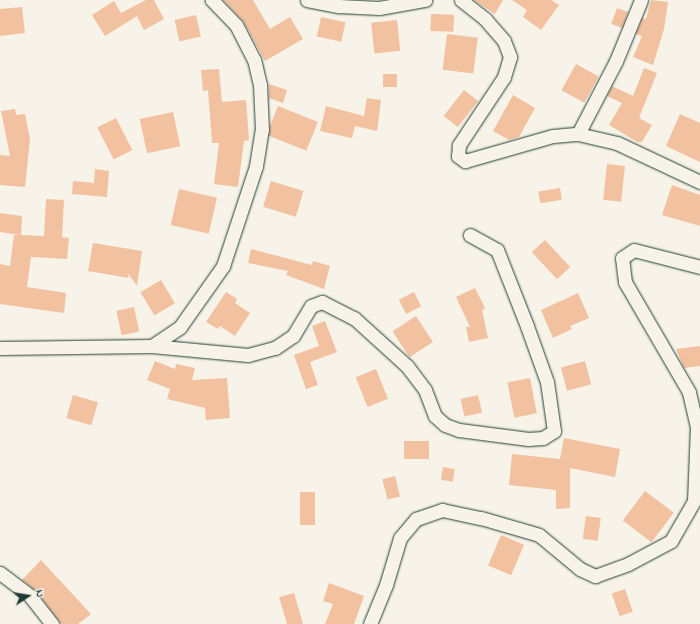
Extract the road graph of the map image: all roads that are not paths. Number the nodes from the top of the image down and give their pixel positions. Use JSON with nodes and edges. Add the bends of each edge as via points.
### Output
{"nodes":[{"id":1,"x":212,"y":0,"type":"edge"},
{"id":2,"x":307,"y":0,"type":"edge"},
{"id":3,"x":425,"y":0,"type":"edge"},
{"id":4,"x":461,"y":0,"type":"edge"},
{"id":5,"x":641,"y":0,"type":"edge"},
{"id":6,"x":578,"y":134,"type":"junction"},
{"id":7,"x":700,"y":182,"type":"edge"},
{"id":8,"x":470,"y":235,"type":"dead end"},
{"id":9,"x":700,"y":267,"type":"edge"},
{"id":10,"x":152,"y":346,"type":"junction"},
{"id":11,"x":0,"y":348,"type":"edge"},
{"id":12,"x":0,"y":573,"type":"edge"},
{"id":13,"x":52,"y":624,"type":"edge"},
{"id":14,"x":370,"y":624,"type":"edge"}],
"edges":[{"from":1,"to":10,"type":"street","via":[[236,25],[254,60],[260,85],[262,130],[256,166],[223,266],[180,327]]},
{"from":2,"to":3,"type":"street","via":[[339,6],[379,8]]},
{"from":4,"to":6,"type":"street","via":[[500,35],[510,57],[504,77],[459,145],[458,156],[466,161],[553,136]]},
{"from":5,"to":6,"type":"street","via":[[616,61]]},
{"from":6,"to":7,"type":"street","via":[[617,143]]},
{"from":8,"to":10,"type":"street","via":[[497,250],[547,382],[554,431],[542,438],[528,439],[459,430],[445,425],[436,416],[424,390],[407,366],[354,318],[322,302],[311,306],[293,336],[275,348],[248,355]]},
{"from":9,"to":14,"type":"street","via":[[634,250],[622,258],[625,282],[689,392],[697,427],[694,501],[671,541],[628,564],[595,576],[580,569],[539,535],[442,510],[416,519],[400,538]]},
{"from":10,"to":11,"type":"street"},
{"from":12,"to":13,"type":"street","via":[[30,596]]}]}
